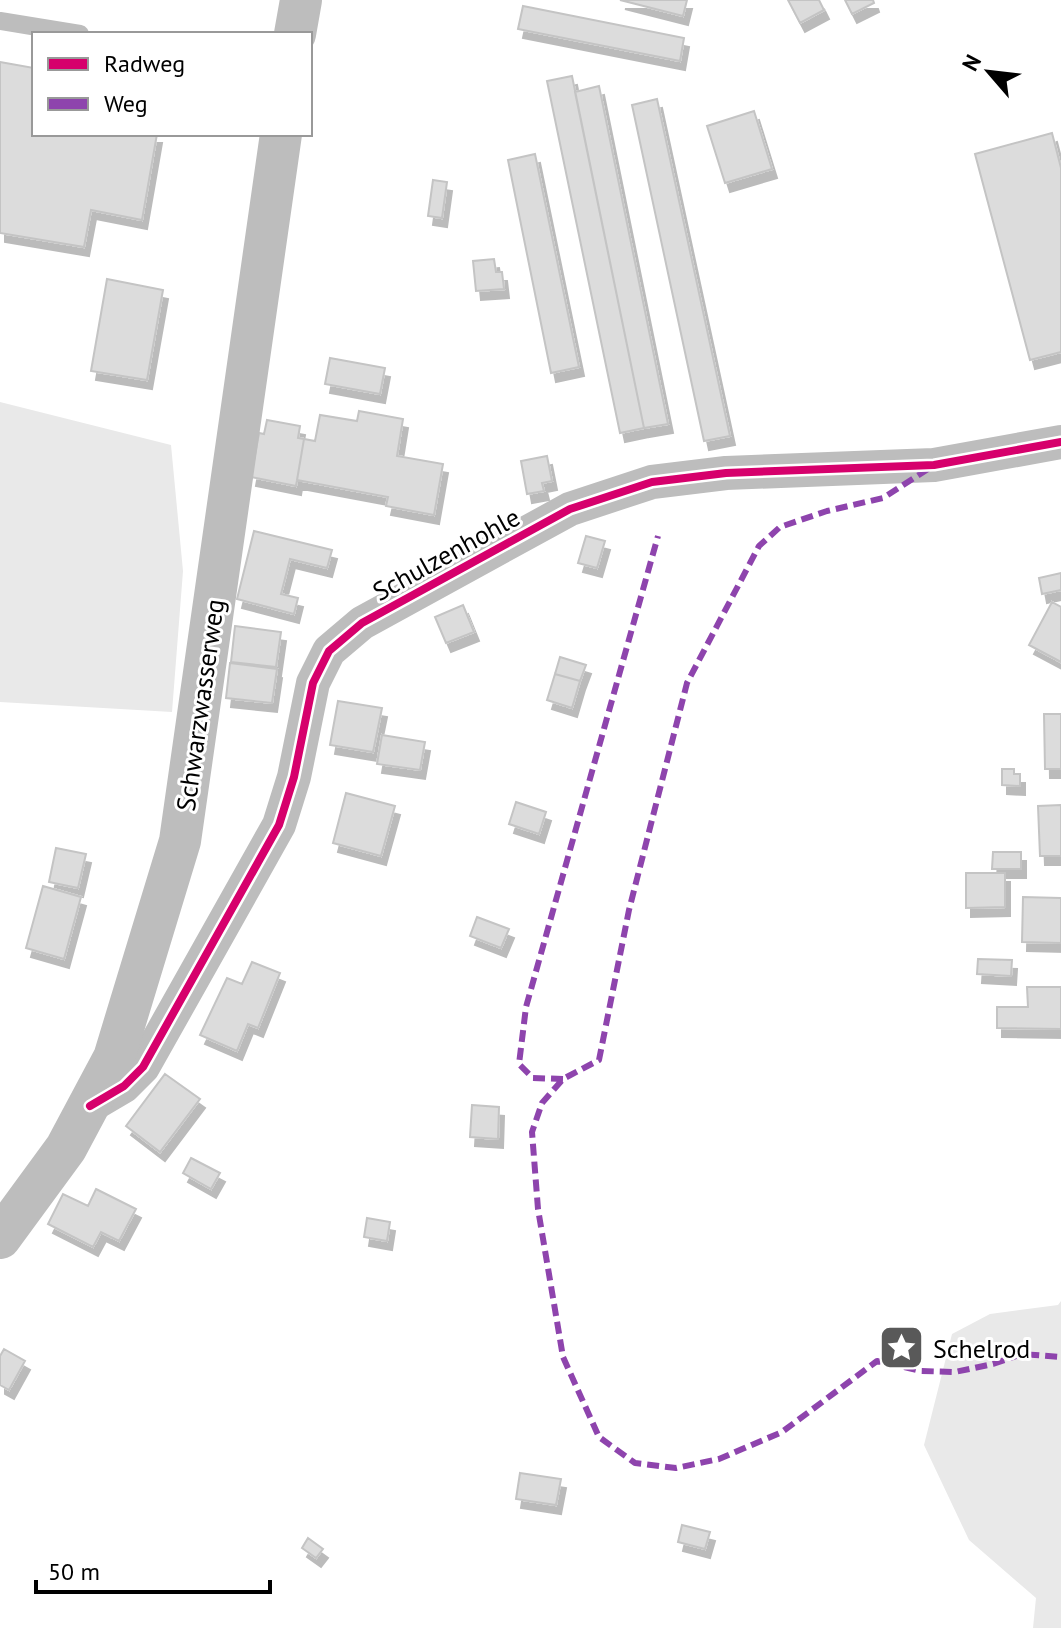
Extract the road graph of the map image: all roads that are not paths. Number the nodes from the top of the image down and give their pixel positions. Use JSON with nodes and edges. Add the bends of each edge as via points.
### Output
{"nodes":[{"id":1,"x":301,"y":0,"type":"edge"},
{"id":2,"x":0,"y":21,"type":"edge"},
{"id":3,"x":68,"y":32,"type":"edge"},
{"id":4,"x":295,"y":32,"type":"edge"},
{"id":5,"x":281,"y":136,"type":"edge"},
{"id":6,"x":1061,"y":442,"type":"edge"},
{"id":7,"x":90,"y":1106,"type":"junction"},
{"id":8,"x":0,"y":1238,"type":"edge"}],
"edges":[{"from":1,"to":4,"type":"street"},
{"from":2,"to":3,"type":"lane"},
{"from":5,"to":7,"type":"street","name":"Schwarzwasserweg","via":[[180,841],[114,1058]]},
{"from":6,"to":7,"type":"street","name":"Schulzenhohle","via":[[934,465],[726,473],[652,482],[570,509],[362,623],[329,651],[313,683],[279,825],[143,1067],[124,1086]]},
{"from":7,"to":8,"type":"street","name":"Schwarzwasserweg"}]}
